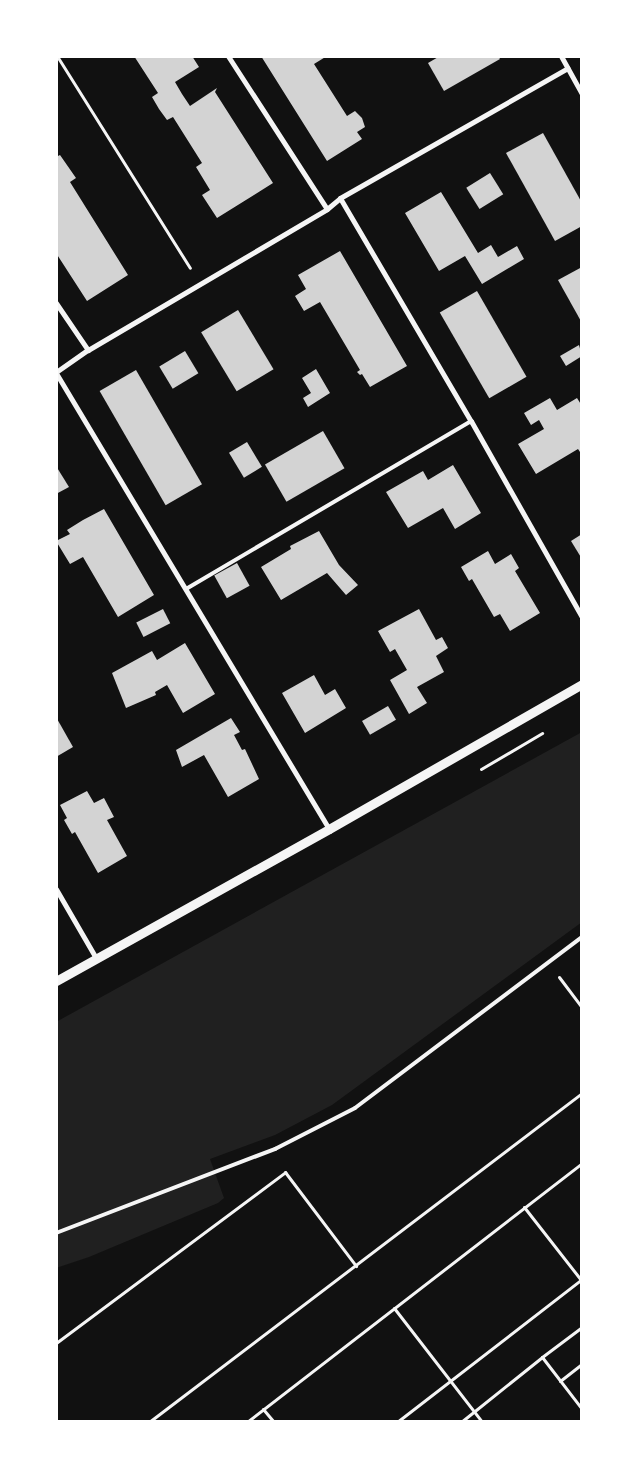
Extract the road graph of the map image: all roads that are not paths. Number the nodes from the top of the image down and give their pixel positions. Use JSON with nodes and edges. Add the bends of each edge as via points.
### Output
{"nodes":[{"id":1,"x":228,"y":56,"type":"edge"},
{"id":2,"x":561,"y":56,"type":"edge"},
{"id":3,"x":568,"y":68,"type":"junction"},
{"id":4,"x":582,"y":94,"type":"edge"},
{"id":5,"x":340,"y":198,"type":"junction"},
{"id":6,"x":326,"y":209,"type":"junction"},
{"id":7,"x":56,"y":304,"type":"edge"},
{"id":8,"x":88,"y":350,"type":"junction"},
{"id":9,"x":56,"y":372,"type":"edge"},
{"id":10,"x":472,"y":421,"type":"junction"},
{"id":11,"x":186,"y":589,"type":"junction"},
{"id":12,"x":582,"y":617,"type":"edge"},
{"id":13,"x":582,"y":684,"type":"edge"},
{"id":14,"x":329,"y":829,"type":"junction"},
{"id":15,"x":56,"y":889,"type":"edge"},
{"id":16,"x":582,"y":937,"type":"edge"},
{"id":17,"x":96,"y":958,"type":"junction"},
{"id":18,"x":56,"y":981,"type":"edge"},
{"id":19,"x":56,"y":1232,"type":"edge"}],
"edges":[{"from":1,"to":6,"type":"street"},
{"from":2,"to":3,"type":"street"},
{"from":3,"to":4,"type":"street"},
{"from":3,"to":5,"type":"street"},
{"from":5,"to":6,"type":"street"},
{"from":5,"to":10,"type":"street"},
{"from":6,"to":8,"type":"street"},
{"from":7,"to":8,"type":"street"},
{"from":8,"to":9,"type":"street"},
{"from":9,"to":11,"type":"street"},
{"from":10,"to":11,"type":"lane"},
{"from":10,"to":12,"type":"street"},
{"from":11,"to":14,"type":"street"},
{"from":13,"to":14,"type":"street"},
{"from":14,"to":17,"type":"street"},
{"from":15,"to":17,"type":"street"},
{"from":16,"to":19,"type":"lane","via":[[355,1108],[275,1148]]},
{"from":17,"to":18,"type":"street"}]}
